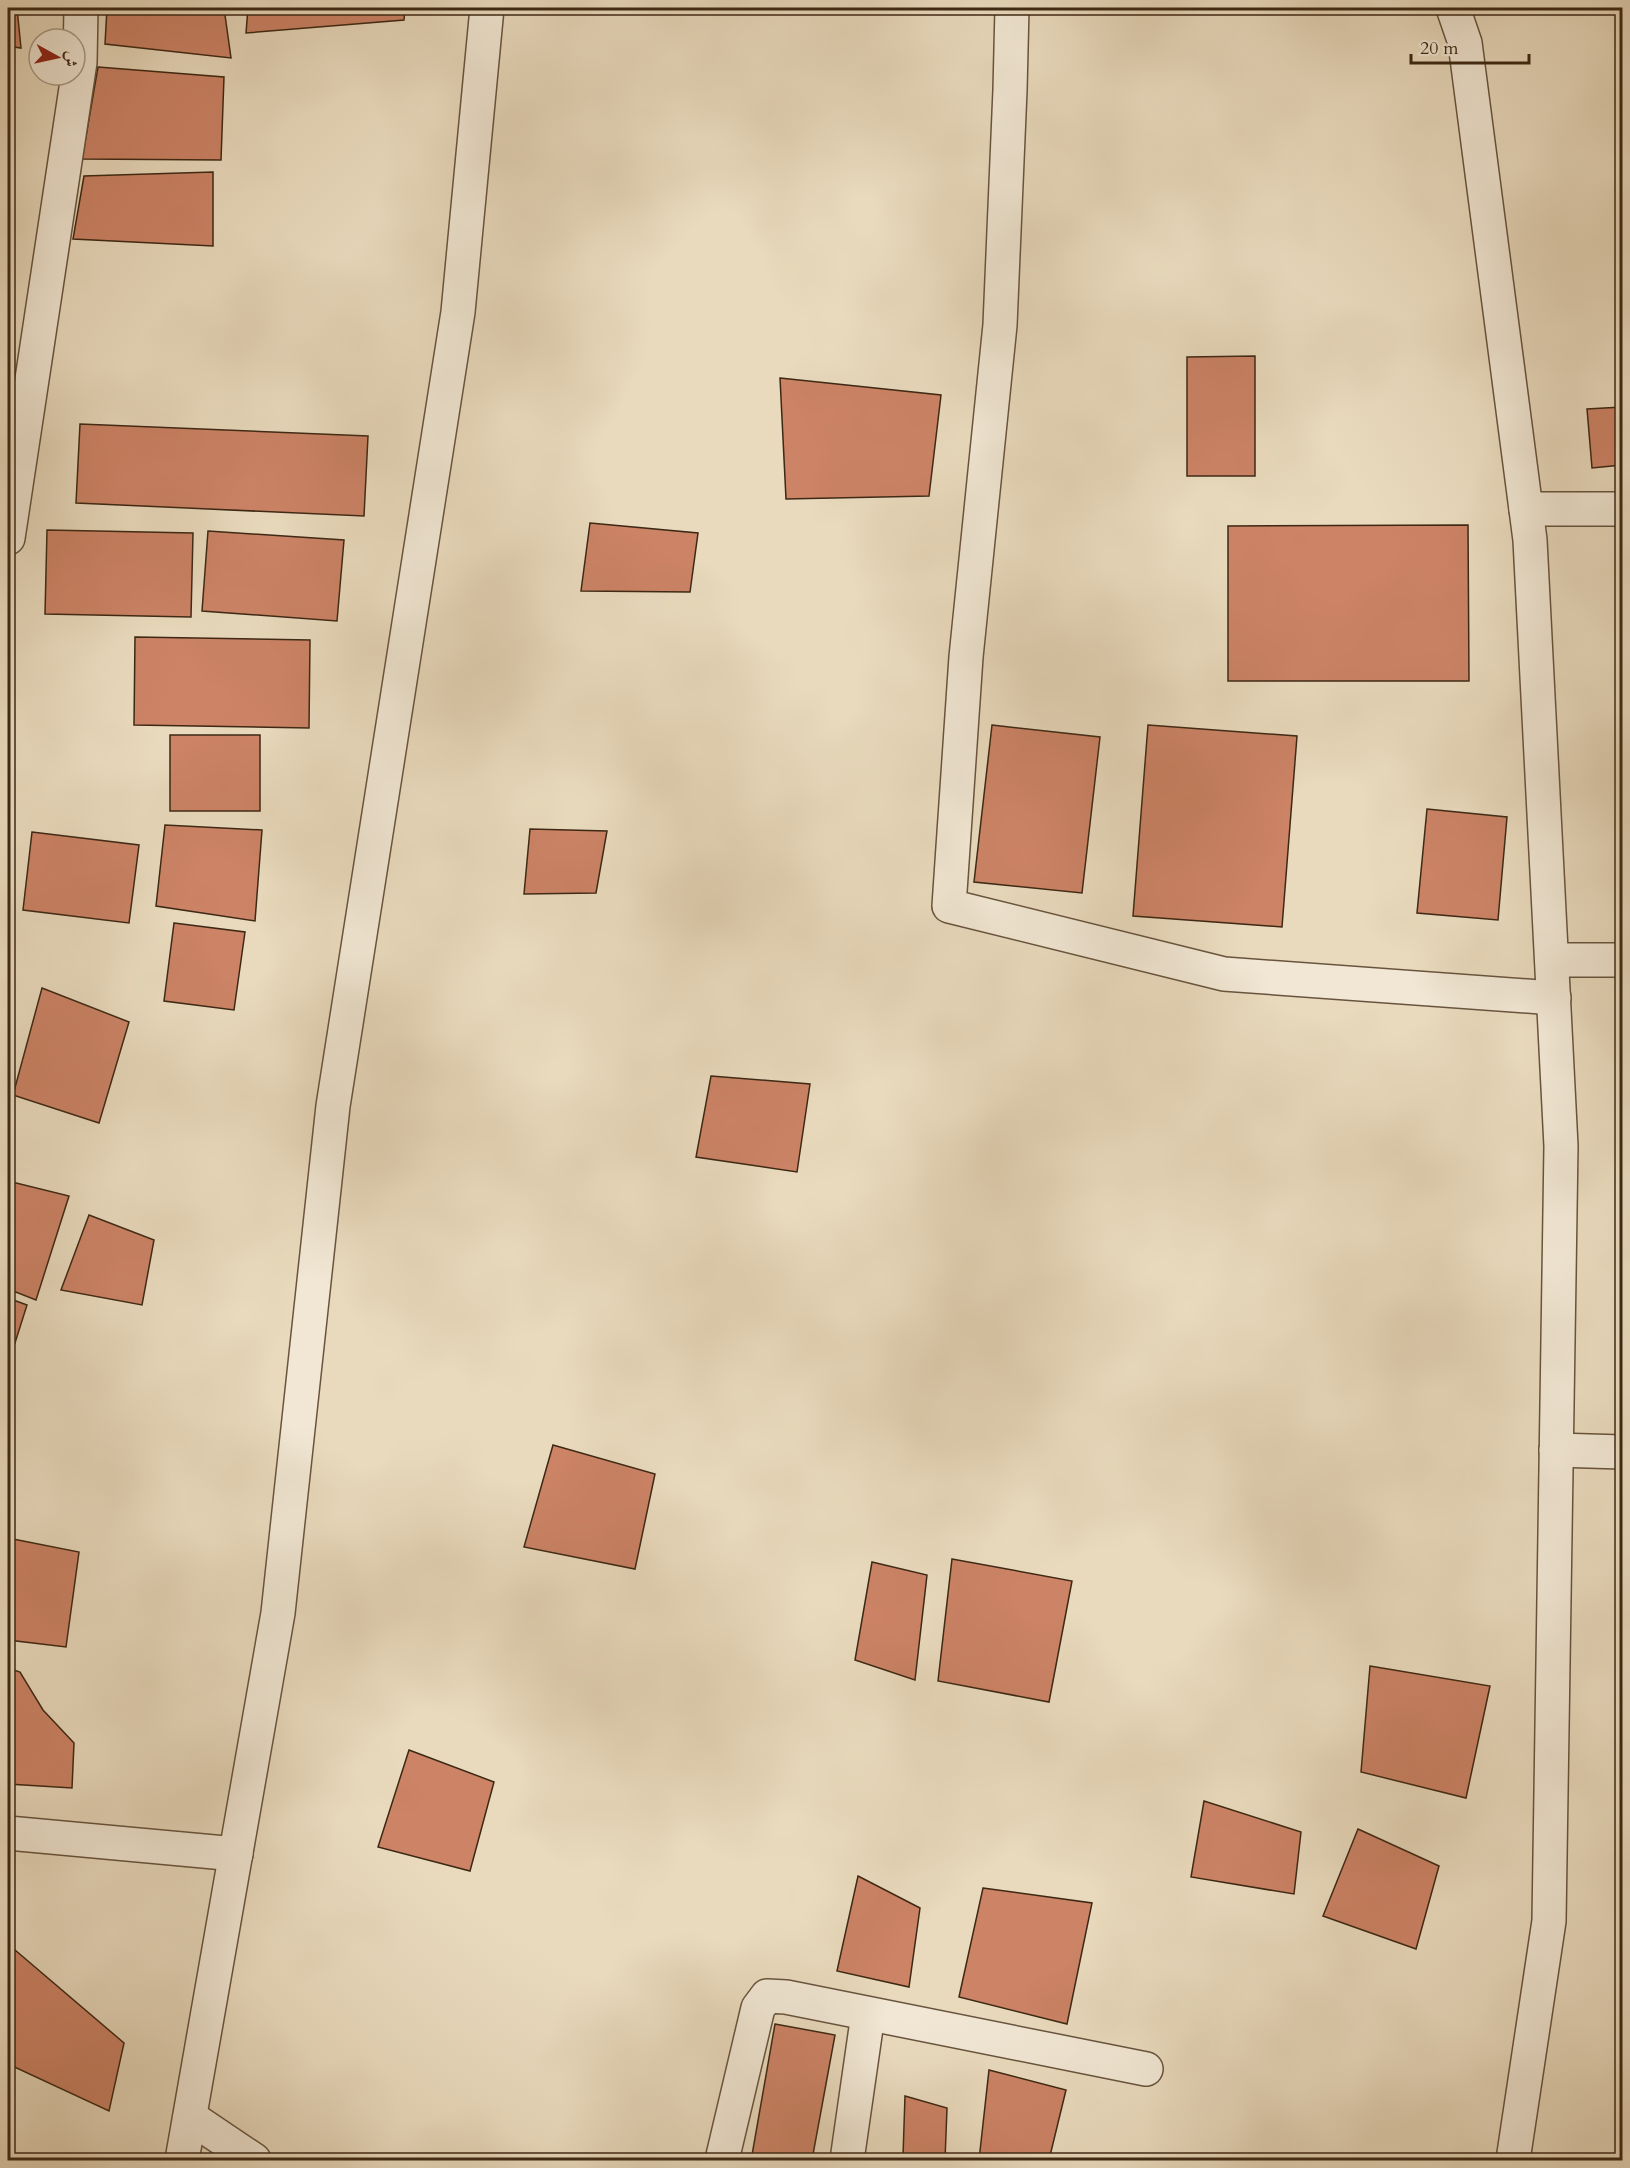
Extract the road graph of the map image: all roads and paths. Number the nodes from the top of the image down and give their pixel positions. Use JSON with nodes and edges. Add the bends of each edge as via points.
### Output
{"nodes":[{"id":1,"x":81,"y":8,"type":"edge"},
{"id":2,"x":487,"y":8,"type":"edge"},
{"id":3,"x":1012,"y":8,"type":"edge"},
{"id":4,"x":1453,"y":8,"type":"edge"},
{"id":5,"x":1526,"y":509,"type":"junction"},
{"id":6,"x":1623,"y":509,"type":"edge"},
{"id":7,"x":8,"y":530,"type":"edge"},
{"id":8,"x":1552,"y":960,"type":"junction"},
{"id":9,"x":1623,"y":960,"type":"edge"},
{"id":10,"x":1554,"y":998,"type":"junction"},
{"id":11,"x":1556,"y":1450,"type":"junction"},
{"id":12,"x":1623,"y":1452,"type":"edge"},
{"id":13,"x":8,"y":1833,"type":"edge"},
{"id":14,"x":236,"y":1854,"type":"junction"},
{"id":15,"x":868,"y":2014,"type":"junction"},
{"id":16,"x":1146,"y":2069,"type":"dead end"},
{"id":17,"x":190,"y":2117,"type":"junction"},
{"id":18,"x":182,"y":2160,"type":"edge"},
{"id":19,"x":254,"y":2160,"type":"edge"},
{"id":20,"x":722,"y":2160,"type":"edge"},
{"id":21,"x":847,"y":2160,"type":"edge"},
{"id":22,"x":1512,"y":2160,"type":"edge"}],
"edges":[{"from":1,"to":7,"type":"street","via":[[80,62]]},
{"from":2,"to":14,"type":"street","via":[[458,312],[333,1106],[278,1613]]},
{"from":3,"to":10,"type":"street","via":[[1000,325],[966,657],[949,906],[1224,975]]},
{"from":4,"to":5,"type":"street","via":[[1465,43]]},
{"from":5,"to":6,"type":"street"},
{"from":5,"to":8,"type":"street"},
{"from":8,"to":9,"type":"street"},
{"from":8,"to":10,"type":"street"},
{"from":10,"to":11,"type":"street","via":[[1561,1146]]},
{"from":11,"to":12,"type":"street"},
{"from":11,"to":22,"type":"street","via":[[1549,1921]]},
{"from":13,"to":14,"type":"street"},
{"from":14,"to":17,"type":"street"},
{"from":15,"to":16,"type":"street"},
{"from":15,"to":20,"type":"street","via":[[767,1996],[758,2008]]},
{"from":15,"to":21,"type":"street"},
{"from":17,"to":18,"type":"street"},
{"from":17,"to":19,"type":"street"}]}
